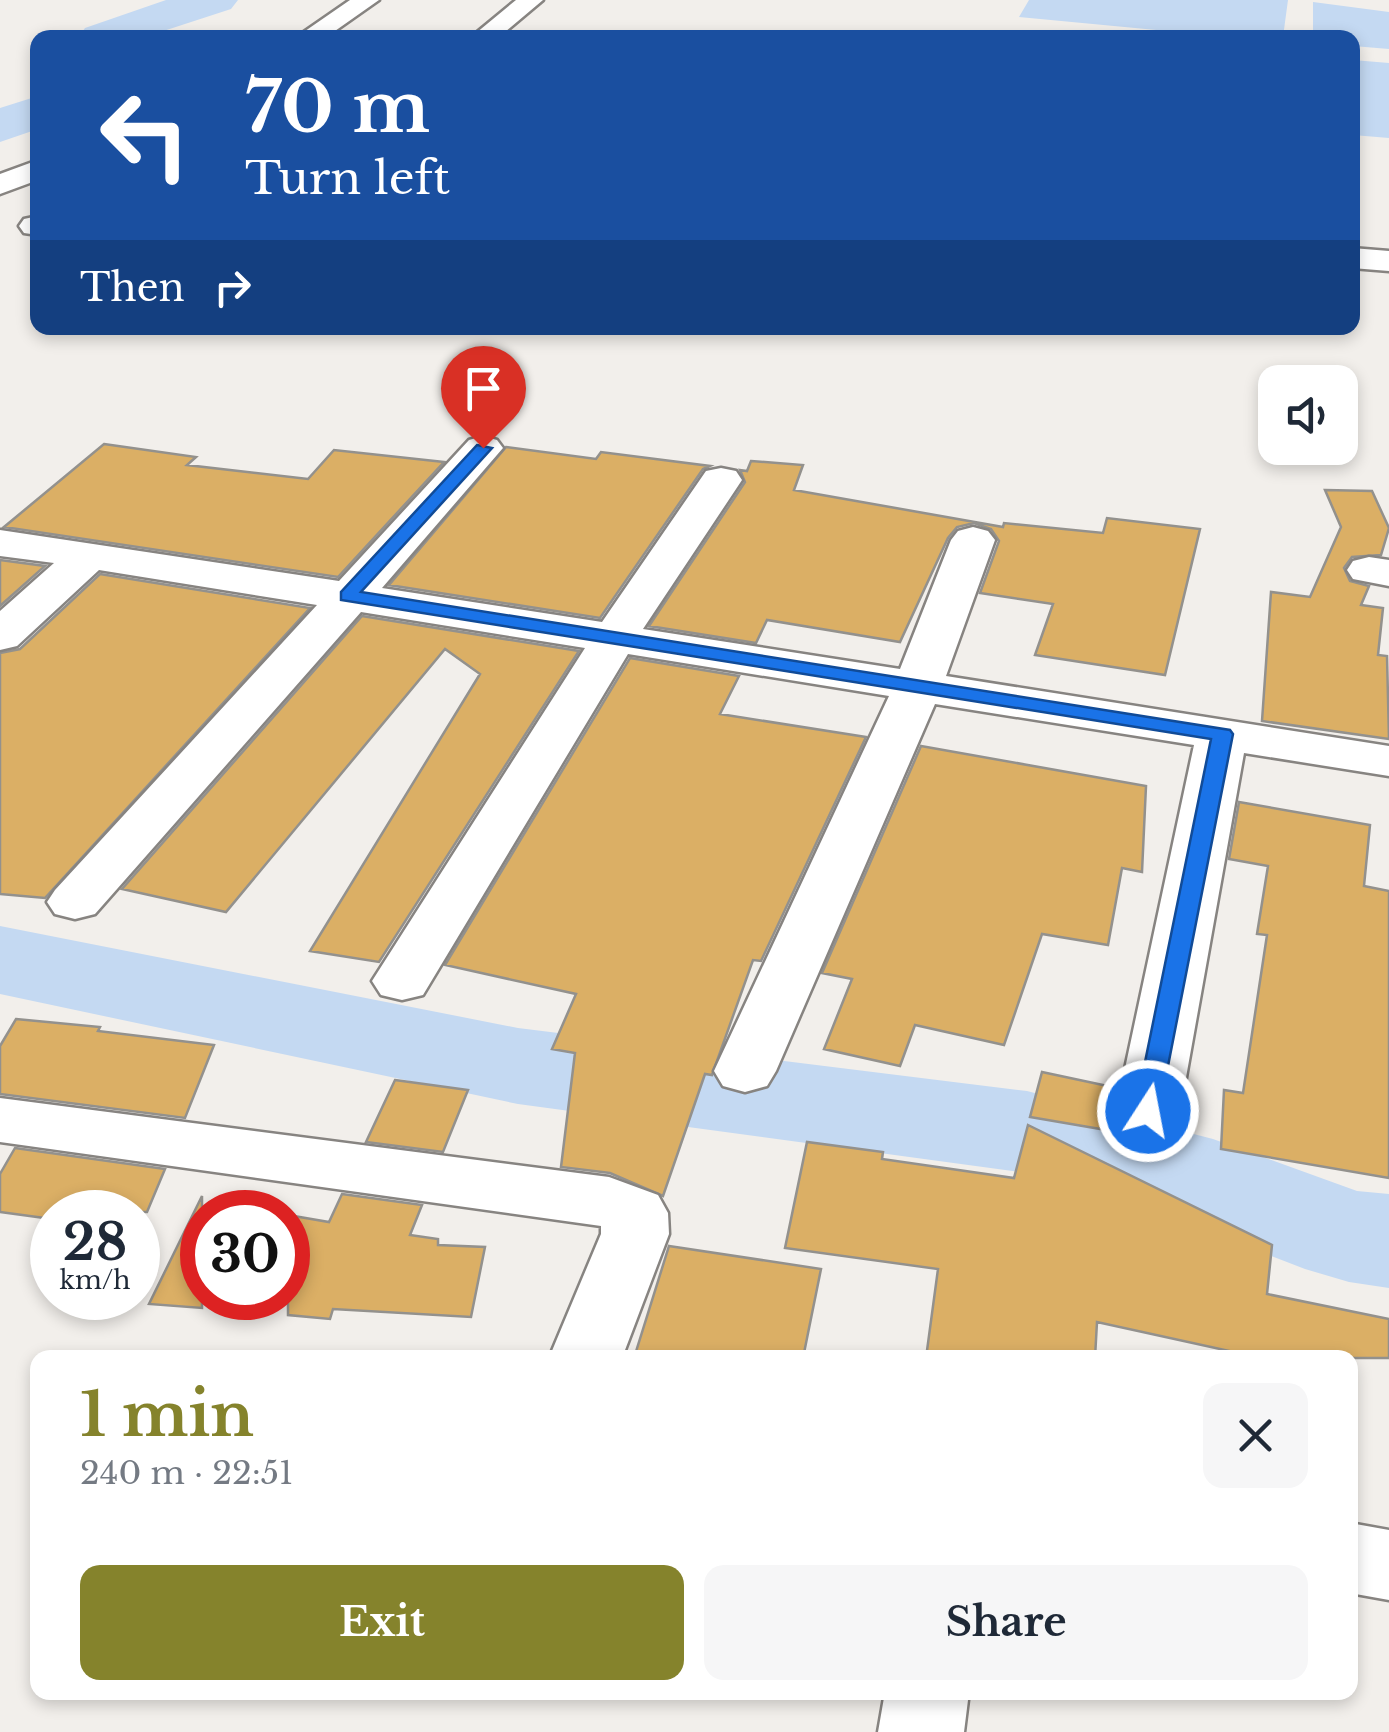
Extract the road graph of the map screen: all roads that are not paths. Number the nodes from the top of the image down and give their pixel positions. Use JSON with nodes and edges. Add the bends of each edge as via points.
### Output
{"nodes":[{"id":1,"x":367,"y":0,"type":"edge"},
{"id":2,"x":530,"y":0,"type":"edge"},
{"id":3,"x":320,"y":30,"type":"edge"},
{"id":4,"x":492,"y":30,"type":"edge"},
{"id":5,"x":30,"y":172,"type":"edge"},
{"id":6,"x":0,"y":185,"type":"edge"},
{"id":7,"x":1360,"y":259,"type":"edge"},
{"id":8,"x":1389,"y":261,"type":"edge"},
{"id":9,"x":483,"y":448,"type":"dead end"},
{"id":10,"x":721,"y":480,"type":"dead end"},
{"id":11,"x":973,"y":540,"type":"dead end"},
{"id":12,"x":0,"y":544,"type":"edge"},
{"id":13,"x":89,"y":555,"type":"junction"},
{"id":14,"x":348,"y":596,"type":"junction"},
{"id":15,"x":0,"y":636,"type":"edge"},
{"id":16,"x":614,"y":638,"type":"junction"},
{"id":17,"x":918,"y":686,"type":"junction"},
{"id":18,"x":1222,"y":734,"type":"junction"},
{"id":19,"x":1389,"y":761,"type":"edge"},
{"id":20,"x":75,"y":902,"type":"dead end"},
{"id":21,"x":402,"y":980,"type":"dead end"},
{"id":22,"x":745,"y":1071,"type":"dead end"},
{"id":23,"x":1148,"y":1111,"type":"dead end"},
{"id":24,"x":0,"y":1120,"type":"edge"},
{"id":25,"x":588,"y":1350,"type":"edge"},
{"id":26,"x":1358,"y":1560,"type":"edge"},
{"id":27,"x":1389,"y":1566,"type":"edge"},
{"id":28,"x":926,"y":1700,"type":"edge"},
{"id":29,"x":922,"y":1732,"type":"edge"}],
"edges":[{"from":1,"to":3,"type":"street"},
{"from":2,"to":4,"type":"street"},
{"from":5,"to":6,"type":"street"},
{"from":7,"to":8,"type":"street"},
{"from":9,"to":14,"type":"street"},
{"from":10,"to":16,"type":"street"},
{"from":11,"to":17,"type":"street"},
{"from":12,"to":13,"type":"street"},
{"from":13,"to":14,"type":"street"},
{"from":13,"to":15,"type":"street"},
{"from":14,"to":16,"type":"street"},
{"from":14,"to":20,"type":"street"},
{"from":16,"to":17,"type":"street"},
{"from":16,"to":21,"type":"street"},
{"from":17,"to":18,"type":"street"},
{"from":17,"to":22,"type":"street"},
{"from":18,"to":19,"type":"street"},
{"from":18,"to":23,"type":"street"},
{"from":24,"to":25,"type":"street","via":[[608,1202],[634,1212],[635,1234]]},
{"from":26,"to":27,"type":"street"},
{"from":28,"to":29,"type":"street"}]}
